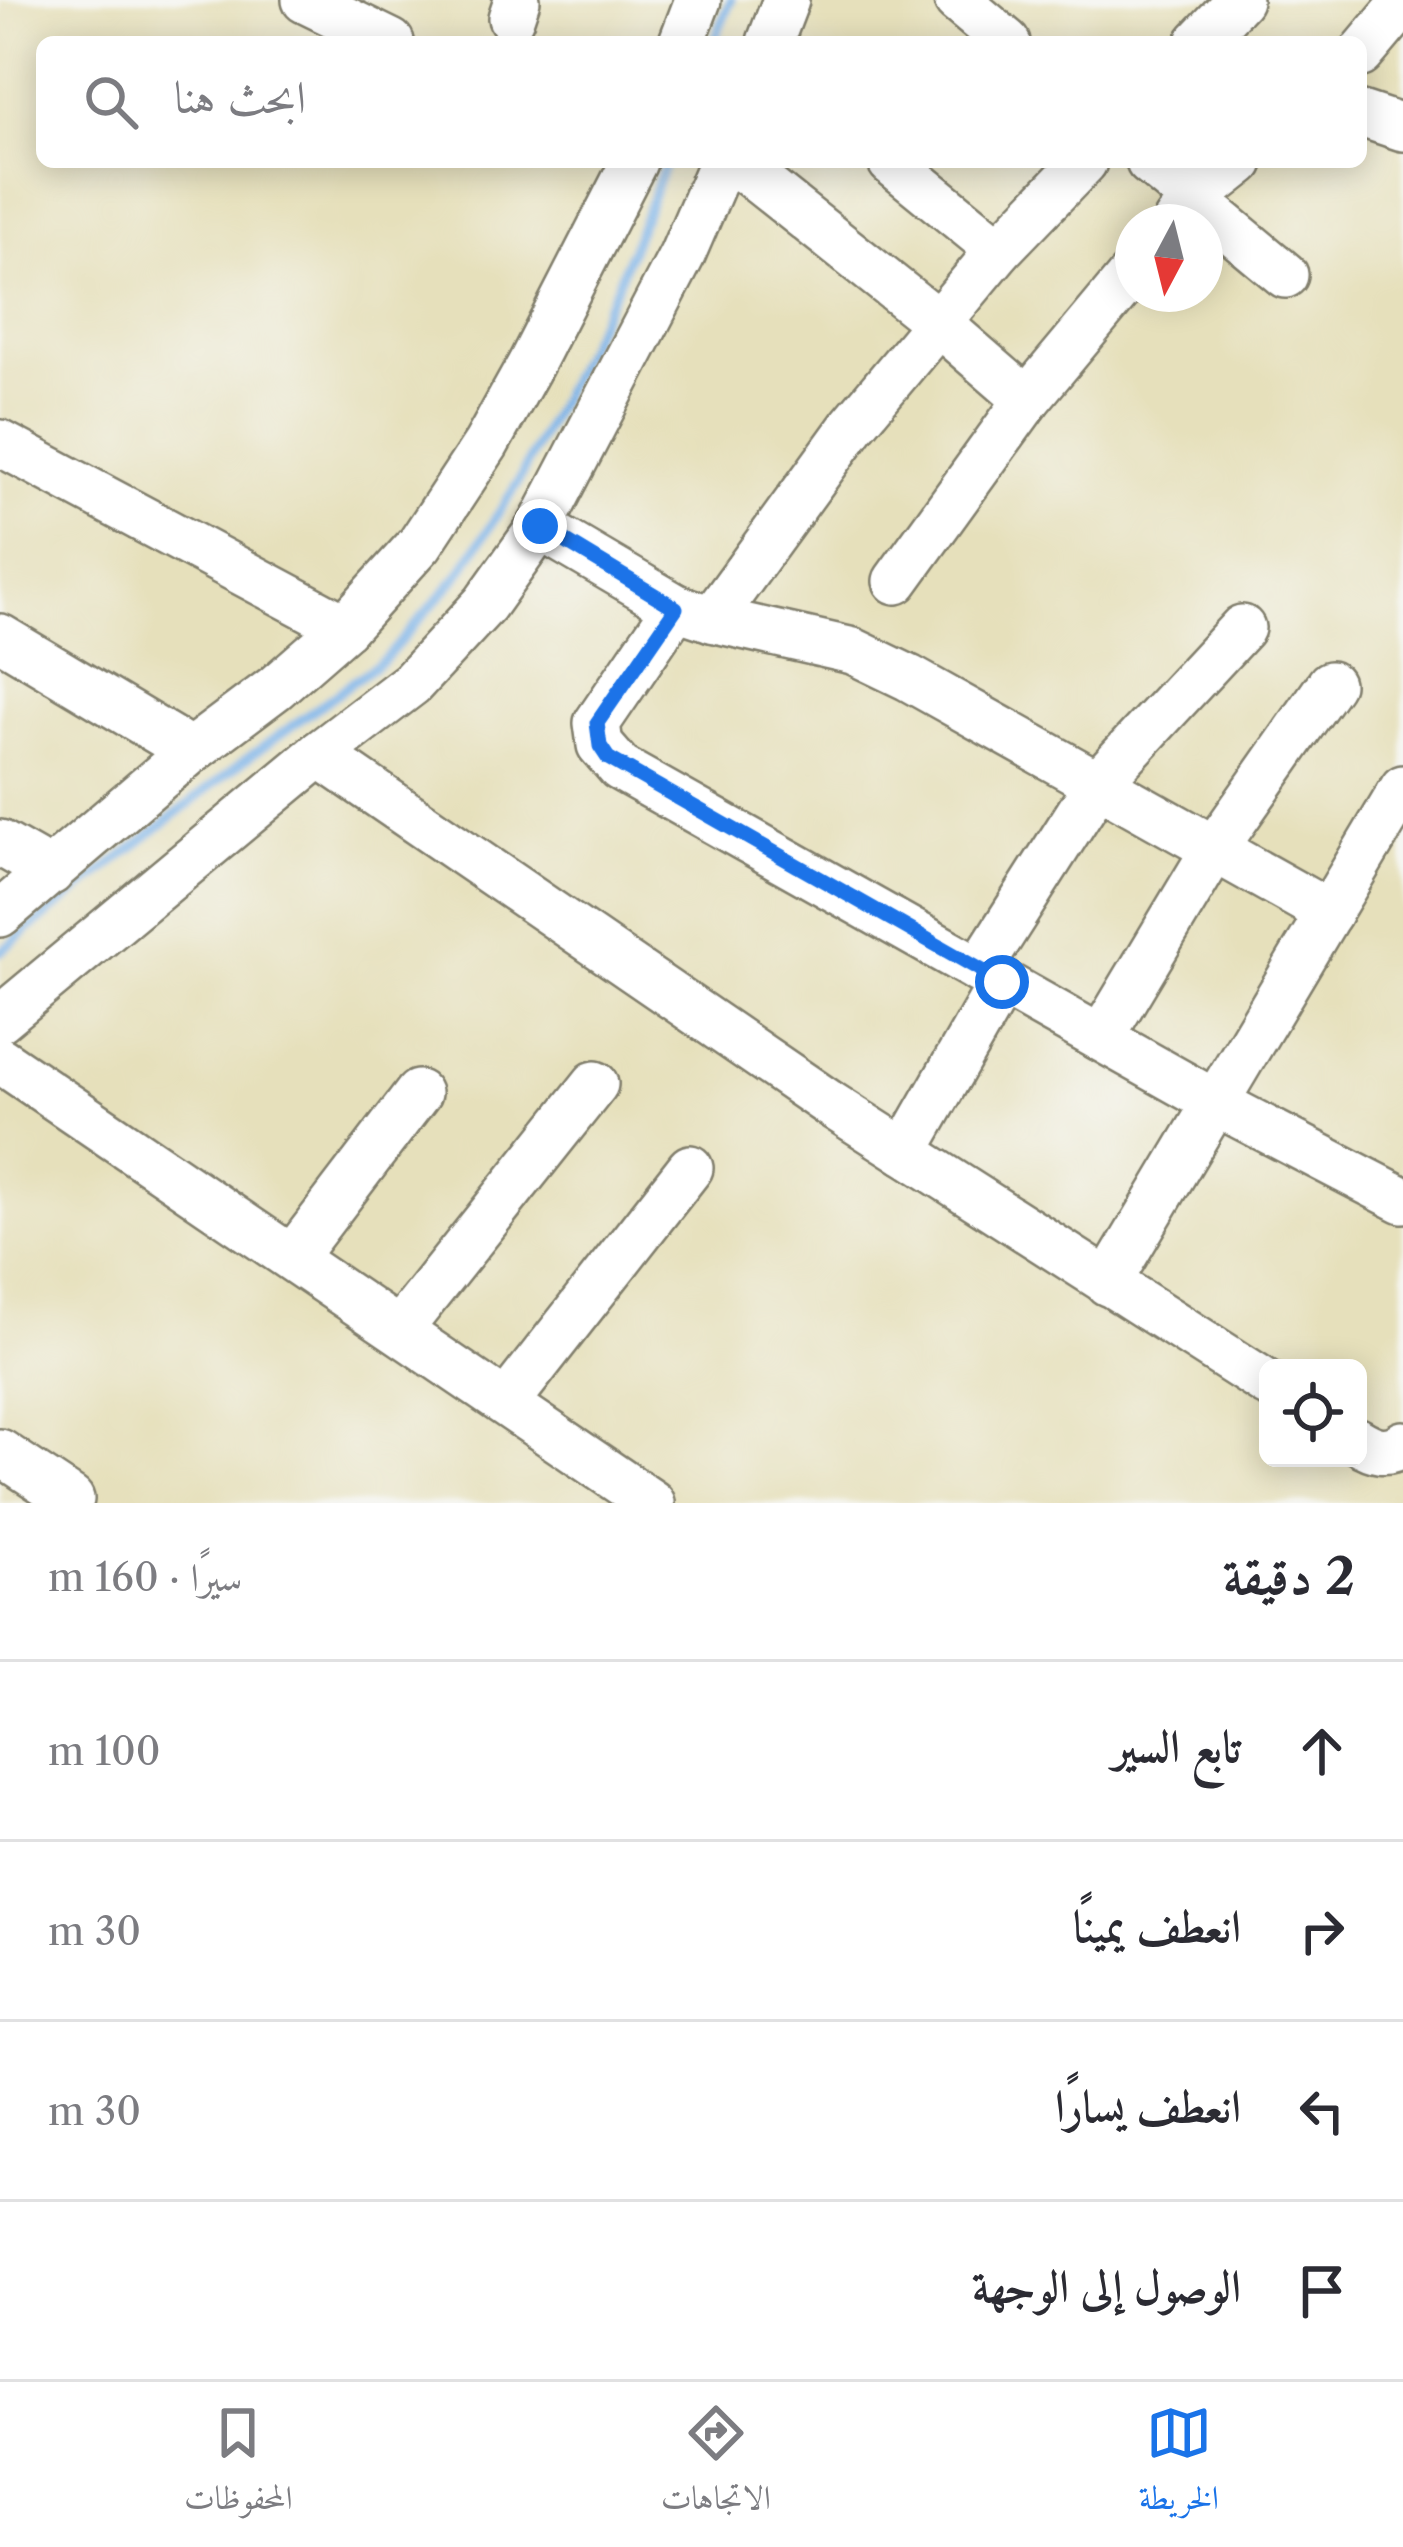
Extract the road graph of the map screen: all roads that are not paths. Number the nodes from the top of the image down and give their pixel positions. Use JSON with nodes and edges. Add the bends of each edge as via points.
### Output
{"nodes":[{"id":1,"x":305,"y":0,"type":"edge"},
{"id":2,"x":698,"y":0,"type":"edge"},
{"id":3,"x":786,"y":0,"type":"edge"},
{"id":4,"x":957,"y":0,"type":"edge"},
{"id":5,"x":1239,"y":0,"type":"edge"},
{"id":6,"x":1403,"y":4,"type":"edge"},
{"id":7,"x":379,"y":36,"type":"edge"},
{"id":8,"x":684,"y":36,"type":"edge"},
{"id":9,"x":772,"y":36,"type":"edge"},
{"id":10,"x":1000,"y":36,"type":"edge"},
{"id":11,"x":1205,"y":36,"type":"edge"},
{"id":12,"x":1367,"y":47,"type":"edge"},
{"id":13,"x":1367,"y":116,"type":"edge"},
{"id":14,"x":1403,"y":128,"type":"edge"},
{"id":15,"x":631,"y":168,"type":"edge"},
{"id":16,"x":719,"y":168,"type":"edge"},
{"id":17,"x":742,"y":168,"type":"edge"},
{"id":18,"x":898,"y":168,"type":"edge"},
{"id":19,"x":1078,"y":168,"type":"edge"},
{"id":20,"x":1153,"y":168,"type":"edge"},
{"id":21,"x":1234,"y":168,"type":"edge"},
{"id":22,"x":1179,"y":204,"type":"edge"},
{"id":23,"x":1192,"y":204,"type":"edge"},
{"id":24,"x":1223,"y":235,"type":"edge"},
{"id":25,"x":999,"y":250,"type":"junction"},
{"id":26,"x":1286,"y":275,"type":"dead end"},
{"id":27,"x":1115,"y":295,"type":"edge"},
{"id":28,"x":938,"y":322,"type":"junction"},
{"id":29,"x":1027,"y":400,"type":"junction"},
{"id":30,"x":0,"y":443,"type":"edge"},
{"id":31,"x":540,"y":526,"type":"junction"},
{"id":32,"x":896,"y":581,"type":"dead end"},
{"id":33,"x":694,"y":614,"type":"junction"},
{"id":34,"x":345,"y":627,"type":"junction"},
{"id":35,"x":1242,"y":628,"type":"dead end"},
{"id":36,"x":0,"y":637,"type":"edge"},
{"id":37,"x":1330,"y":684,"type":"dead end"},
{"id":38,"x":191,"y":751,"type":"junction"},
{"id":39,"x":319,"y":754,"type":"junction"},
{"id":40,"x":1098,"y":783,"type":"junction"},
{"id":41,"x":1403,"y":788,"type":"edge"},
{"id":42,"x":0,"y":843,"type":"edge"},
{"id":43,"x":1215,"y":848,"type":"junction"},
{"id":44,"x":52,"y":872,"type":"junction"},
{"id":45,"x":1329,"y":913,"type":"junction"},
{"id":46,"x":0,"y":914,"type":"edge"},
{"id":47,"x":991,"y":976,"type":"junction"},
{"id":48,"x":0,"y":1019,"type":"edge"},
{"id":49,"x":1101,"y":1038,"type":"junction"},
{"id":50,"x":0,"y":1060,"type":"edge"},
{"id":51,"x":595,"y":1084,"type":"dead end"},
{"id":52,"x":418,"y":1094,"type":"dead end"},
{"id":53,"x":1216,"y":1103,"type":"junction"},
{"id":54,"x":905,"y":1152,"type":"junction"},
{"id":55,"x":690,"y":1168,"type":"dead end"},
{"id":56,"x":1402,"y":1198,"type":"edge"},
{"id":57,"x":293,"y":1257,"type":"junction"},
{"id":58,"x":1108,"y":1282,"type":"junction"},
{"id":59,"x":399,"y":1330,"type":"junction"},
{"id":60,"x":1259,"y":1378,"type":"edge"},
{"id":61,"x":506,"y":1403,"type":"junction"},
{"id":62,"x":1403,"y":1444,"type":"edge"},
{"id":63,"x":1367,"y":1446,"type":"edge"},
{"id":64,"x":0,"y":1452,"type":"edge"},
{"id":65,"x":70,"y":1499,"type":"dead end"},
{"id":66,"x":652,"y":1503,"type":"edge"}],
"edges":[{"from":1,"to":7,"type":"street"},
{"from":2,"to":8,"type":"street"},
{"from":3,"to":9,"type":"street"},
{"from":4,"to":10,"type":"street"},
{"from":5,"to":11,"type":"street"},
{"from":6,"to":12,"type":"street"},
{"from":13,"to":14,"type":"street"},
{"from":15,"to":34,"type":"street","via":[[486,444],[420,544]]},
{"from":16,"to":31,"type":"street"},
{"from":17,"to":28,"type":"street"},
{"from":18,"to":25,"type":"street"},
{"from":19,"to":25,"type":"street"},
{"from":20,"to":22,"type":"street"},
{"from":21,"to":23,"type":"street"},
{"from":24,"to":26,"type":"street"},
{"from":25,"to":28,"type":"street"},
{"from":27,"to":29,"type":"street"},
{"from":28,"to":29,"type":"street"},
{"from":28,"to":33,"type":"street"},
{"from":29,"to":32,"type":"street"},
{"from":30,"to":34,"type":"street"},
{"from":31,"to":33,"type":"street"},
{"from":31,"to":39,"type":"street","via":[[485,604],[412,683]]},
{"from":33,"to":40,"type":"street","via":[[853,651]]},
{"from":33,"to":47,"type":"street","via":[[597,723],[608,758]]},
{"from":34,"to":38,"type":"street"},
{"from":35,"to":40,"type":"street"},
{"from":36,"to":38,"type":"street"},
{"from":37,"to":43,"type":"street"},
{"from":38,"to":44,"type":"street"},
{"from":39,"to":48,"type":"street"},
{"from":39,"to":54,"type":"street"},
{"from":40,"to":43,"type":"street"},
{"from":40,"to":47,"type":"street"},
{"from":41,"to":45,"type":"street"},
{"from":42,"to":44,"type":"street"},
{"from":43,"to":45,"type":"street"},
{"from":43,"to":49,"type":"street"},
{"from":44,"to":46,"type":"street"},
{"from":45,"to":53,"type":"street"},
{"from":47,"to":49,"type":"street"},
{"from":47,"to":54,"type":"street"},
{"from":49,"to":53,"type":"street"},
{"from":50,"to":57,"type":"street"},
{"from":51,"to":59,"type":"street"},
{"from":52,"to":57,"type":"street"},
{"from":53,"to":56,"type":"street"},
{"from":53,"to":58,"type":"street"},
{"from":54,"to":58,"type":"street"},
{"from":55,"to":61,"type":"street"},
{"from":57,"to":59,"type":"street"},
{"from":58,"to":60,"type":"street"},
{"from":59,"to":61,"type":"street"},
{"from":61,"to":66,"type":"street"},
{"from":62,"to":63,"type":"street","via":[[1393,1451]]},
{"from":64,"to":65,"type":"street"}]}
